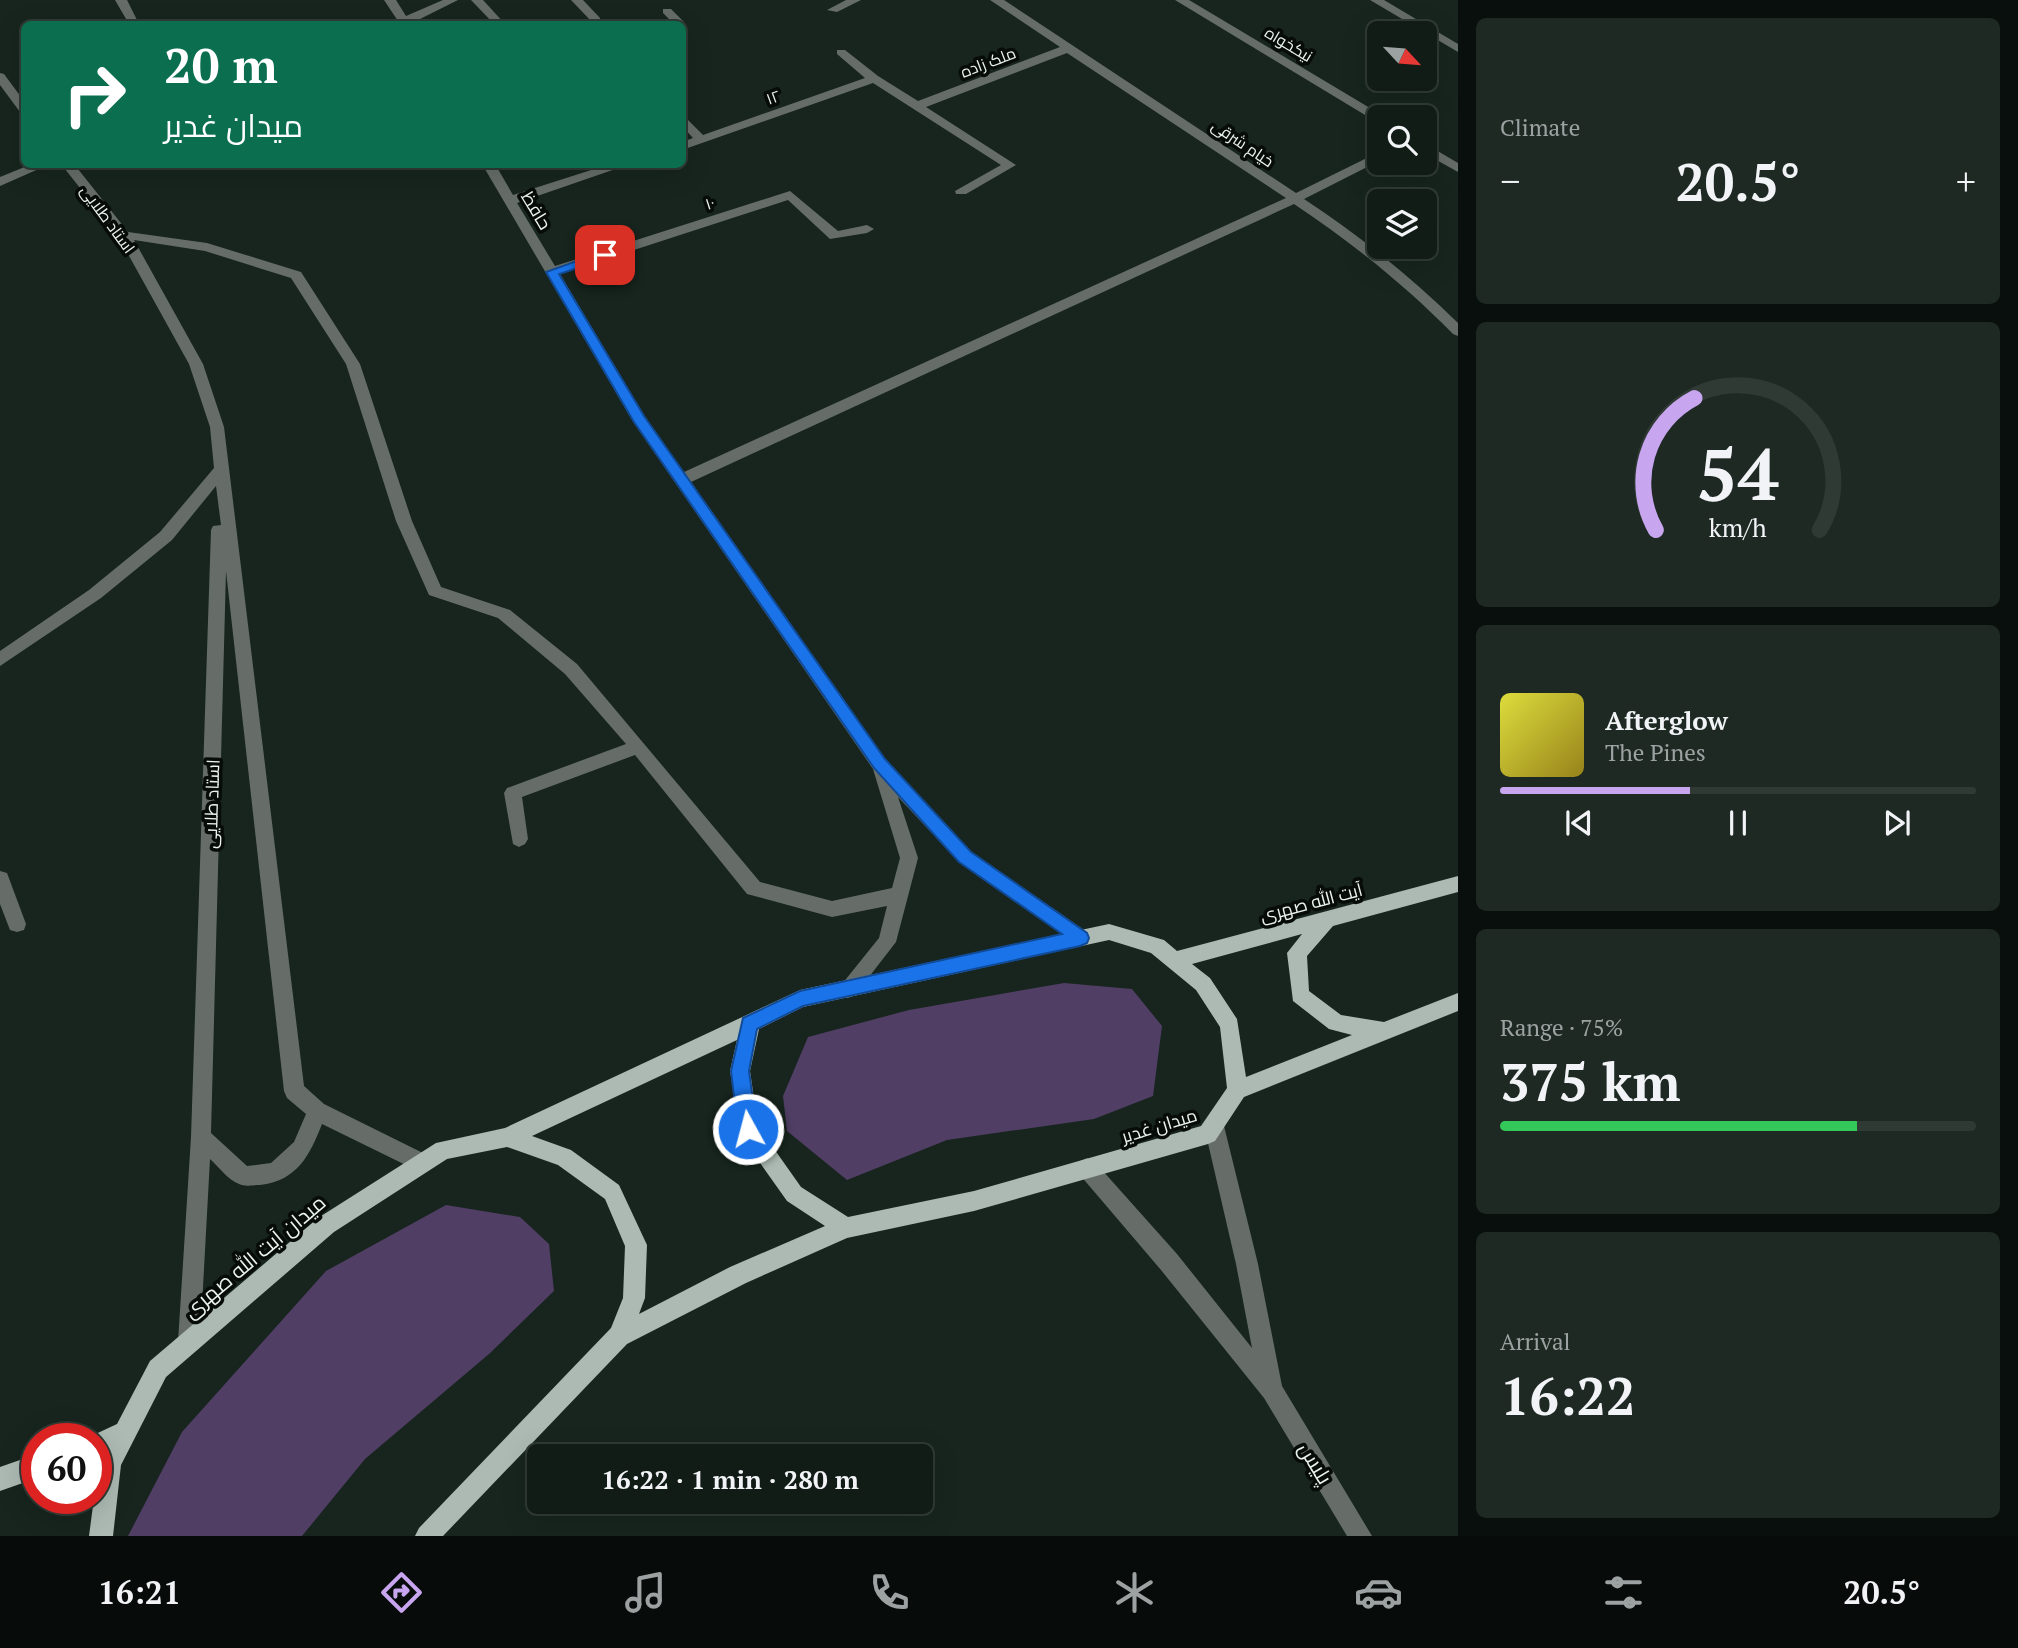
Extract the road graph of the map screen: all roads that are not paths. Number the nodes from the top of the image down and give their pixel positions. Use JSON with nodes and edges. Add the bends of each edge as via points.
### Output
{"nodes":[{"id":1,"x":121,"y":0,"type":"edge"},
{"id":2,"x":390,"y":0,"type":"edge"},
{"id":3,"x":452,"y":0,"type":"edge"},
{"id":4,"x":477,"y":0,"type":"edge"},
{"id":5,"x":577,"y":0,"type":"edge"},
{"id":6,"x":855,"y":0,"type":"edge"},
{"id":7,"x":996,"y":0,"type":"edge"},
{"id":8,"x":1181,"y":0,"type":"edge"},
{"id":9,"x":1376,"y":0,"type":"edge"},
{"id":10,"x":833,"y":10,"type":"dead end"},
{"id":11,"x":667,"y":11,"type":"dead end"},
{"id":12,"x":596,"y":20,"type":"dead end"},
{"id":13,"x":132,"y":21,"type":"edge"},
{"id":14,"x":404,"y":21,"type":"edge"},
{"id":15,"x":409,"y":21,"type":"edge"},
{"id":16,"x":497,"y":21,"type":"edge"},
{"id":17,"x":676,"y":21,"type":"edge"},
{"id":18,"x":1069,"y":48,"type":"junction"},
{"id":19,"x":1458,"y":49,"type":"edge"},
{"id":20,"x":841,"y":52,"type":"dead end"},
{"id":21,"x":0,"y":77,"type":"edge"},
{"id":22,"x":874,"y":79,"type":"junction"},
{"id":23,"x":21,"y":105,"type":"edge"},
{"id":24,"x":917,"y":106,"type":"junction"},
{"id":25,"x":1367,"y":111,"type":"edge"},
{"id":26,"x":686,"y":123,"type":"edge"},
{"id":27,"x":701,"y":140,"type":"junction"},
{"id":28,"x":686,"y":145,"type":"edge"},
{"id":29,"x":1437,"y":155,"type":"edge"},
{"id":30,"x":1367,"y":162,"type":"edge"},
{"id":31,"x":34,"y":168,"type":"edge"},
{"id":32,"x":70,"y":168,"type":"edge"},
{"id":33,"x":490,"y":168,"type":"edge"},
{"id":34,"x":612,"y":168,"type":"edge"},
{"id":35,"x":1458,"y":168,"type":"edge"},
{"id":36,"x":0,"y":182,"type":"edge"},
{"id":37,"x":961,"y":191,"type":"dead end"},
{"id":38,"x":1296,"y":198,"type":"junction"},
{"id":39,"x":509,"y":201,"type":"junction"},
{"id":40,"x":867,"y":229,"type":"dead end"},
{"id":41,"x":124,"y":235,"type":"junction"},
{"id":42,"x":552,"y":272,"type":"junction"},
{"id":43,"x":1458,"y":331,"type":"edge"},
{"id":44,"x":221,"y":470,"type":"junction"},
{"id":45,"x":681,"y":480,"type":"junction"},
{"id":46,"x":0,"y":660,"type":"edge"},
{"id":47,"x":638,"y":747,"type":"junction"},
{"id":48,"x":879,"y":764,"type":"junction"},
{"id":49,"x":519,"y":839,"type":"dead end"},
{"id":50,"x":0,"y":879,"type":"edge"},
{"id":51,"x":1458,"y":884,"type":"edge"},
{"id":52,"x":899,"y":895,"type":"junction"},
{"id":53,"x":1326,"y":920,"type":"junction"},
{"id":54,"x":17,"y":924,"type":"dead end"},
{"id":55,"x":1080,"y":938,"type":"junction"},
{"id":56,"x":1174,"y":960,"type":"junction"},
{"id":57,"x":848,"y":989,"type":"junction"},
{"id":58,"x":1458,"y":1002,"type":"edge"},
{"id":59,"x":750,"y":1024,"type":"junction"},
{"id":60,"x":1385,"y":1031,"type":"junction"},
{"id":61,"x":1237,"y":1090,"type":"junction"},
{"id":62,"x":317,"y":1111,"type":"junction"},
{"id":63,"x":1214,"y":1126,"type":"junction"},
{"id":64,"x":201,"y":1137,"type":"junction"},
{"id":65,"x":507,"y":1137,"type":"junction"},
{"id":66,"x":422,"y":1163,"type":"junction"},
{"id":67,"x":1087,"y":1168,"type":"junction"},
{"id":68,"x":846,"y":1228,"type":"junction"},
{"id":69,"x":619,"y":1336,"type":"junction"},
{"id":70,"x":189,"y":1342,"type":"junction"},
{"id":71,"x":1272,"y":1390,"type":"junction"},
{"id":72,"x":125,"y":1433,"type":"junction"},
{"id":73,"x":112,"y":1438,"type":"edge"},
{"id":74,"x":21,"y":1472,"type":"edge"},
{"id":75,"x":0,"y":1479,"type":"edge"},
{"id":76,"x":101,"y":1536,"type":"edge"},
{"id":77,"x":427,"y":1536,"type":"edge"},
{"id":78,"x":1360,"y":1536,"type":"edge"}],
"edges":[{"from":1,"to":13,"type":"street"},
{"from":2,"to":14,"type":"street"},
{"from":3,"to":15,"type":"street"},
{"from":4,"to":16,"type":"street"},
{"from":5,"to":12,"type":"street"},
{"from":6,"to":10,"type":"street"},
{"from":7,"to":18,"type":"street","name":"خیام شرقی"},
{"from":8,"to":25,"type":"street","name":"نیکخواه"},
{"from":9,"to":19,"type":"street"},
{"from":11,"to":17,"type":"street"},
{"from":18,"to":24,"type":"street","name":"ملک زاده"},
{"from":18,"to":38,"type":"street","name":"خیام شرقی"},
{"from":20,"to":22,"type":"street"},
{"from":21,"to":23,"type":"street"},
{"from":22,"to":24,"type":"street"},
{"from":22,"to":27,"type":"street","name":"۱۲"},
{"from":24,"to":37,"type":"street","via":[[1010,164]]},
{"from":26,"to":27,"type":"street"},
{"from":27,"to":28,"type":"street","name":"۱۲"},
{"from":29,"to":35,"type":"street"},
{"from":30,"to":38,"type":"street"},
{"from":31,"to":36,"type":"street"},
{"from":32,"to":41,"type":"street","name":"استاد طلایی"},
{"from":33,"to":39,"type":"street","name":"حافظ"},
{"from":34,"to":39,"type":"street"},
{"from":38,"to":43,"type":"street","name":"خیام شرقی","via":[[1423,296]]},
{"from":38,"to":45,"type":"street"},
{"from":39,"to":42,"type":"street","name":"حافظ"},
{"from":40,"to":42,"type":"street","name":"۱۰","via":[[835,236],[790,195]]},
{"from":41,"to":44,"type":"street","name":"استاد طلایی","via":[[195,364],[217,427]]},
{"from":41,"to":47,"type":"street","via":[[207,247],[296,275],[353,364],[404,521],[435,591],[504,614],[570,669]]},
{"from":42,"to":45,"type":"street","name":"حافظ","via":[[639,419]]},
{"from":44,"to":46,"type":"street","via":[[166,536],[95,594]]},
{"from":44,"to":62,"type":"street","name":"استاد طلایی","via":[[294,1091]]},
{"from":44,"to":64,"type":"street","name":"استاد طلایی"},
{"from":45,"to":48,"type":"street","name":"حافظ"},
{"from":47,"to":49,"type":"street","via":[[513,793]]},
{"from":47,"to":52,"type":"street","via":[[754,888],[832,909]]},
{"from":48,"to":52,"type":"street","via":[[909,858]]},
{"from":48,"to":55,"type":"street","via":[[965,857]]},
{"from":50,"to":54,"type":"street"},
{"from":51,"to":53,"type":"main road","name":"آیت الله صهری"},
{"from":52,"to":57,"type":"street","via":[[887,942]]},
{"from":53,"to":56,"type":"main road","name":"آیت الله صهری"},
{"from":53,"to":60,"type":"main road","via":[[1297,953],[1300,995],[1336,1023]]},
{"from":55,"to":56,"type":"main road","via":[[1109,932],[1157,946]]},
{"from":55,"to":57,"type":"main road"},
{"from":56,"to":61,"type":"main road","via":[[1203,984],[1230,1025]]},
{"from":57,"to":59,"type":"main road","via":[[800,999]]},
{"from":58,"to":60,"type":"main road"},
{"from":59,"to":65,"type":"main road","name":"میدان آیت الله صهری"},
{"from":59,"to":68,"type":"main road","via":[[740,1071],[748,1129],[794,1194]]},
{"from":60,"to":61,"type":"main road"},
{"from":61,"to":63,"type":"main road","name":"میدان غدیر"},
{"from":62,"to":64,"type":"street","via":[[302,1149],[275,1173],[243,1177]]},
{"from":62,"to":66,"type":"street","name":"استاد طلایی"},
{"from":63,"to":67,"type":"main road","name":"میدان غدیر","via":[[1208,1134]]},
{"from":63,"to":71,"type":"street"},
{"from":64,"to":70,"type":"street","name":"استاد طلایی"},
{"from":65,"to":66,"type":"main road","name":"میدان آیت الله صهری","via":[[443,1150]]},
{"from":65,"to":69,"type":"main road","via":[[564,1157],[612,1192],[636,1245],[634,1298]]},
{"from":66,"to":70,"type":"main road","name":"میدان آیت الله صهری","via":[[326,1225]]},
{"from":67,"to":68,"type":"main road","name":"میدان غدیر","via":[[974,1201]]},
{"from":67,"to":71,"type":"street"},
{"from":68,"to":69,"type":"main road","name":"میدان غدیر","via":[[738,1275]]},
{"from":69,"to":77,"type":"main road"},
{"from":70,"to":72,"type":"main road","name":"میدان آیت الله صهری","via":[[158,1369]]},
{"from":71,"to":78,"type":"street","name":"پلیس"},
{"from":72,"to":73,"type":"main road"},
{"from":72,"to":76,"type":"main road","name":"میدان آیت الله صهری","via":[[110,1463]]},
{"from":74,"to":75,"type":"main road"}]}
